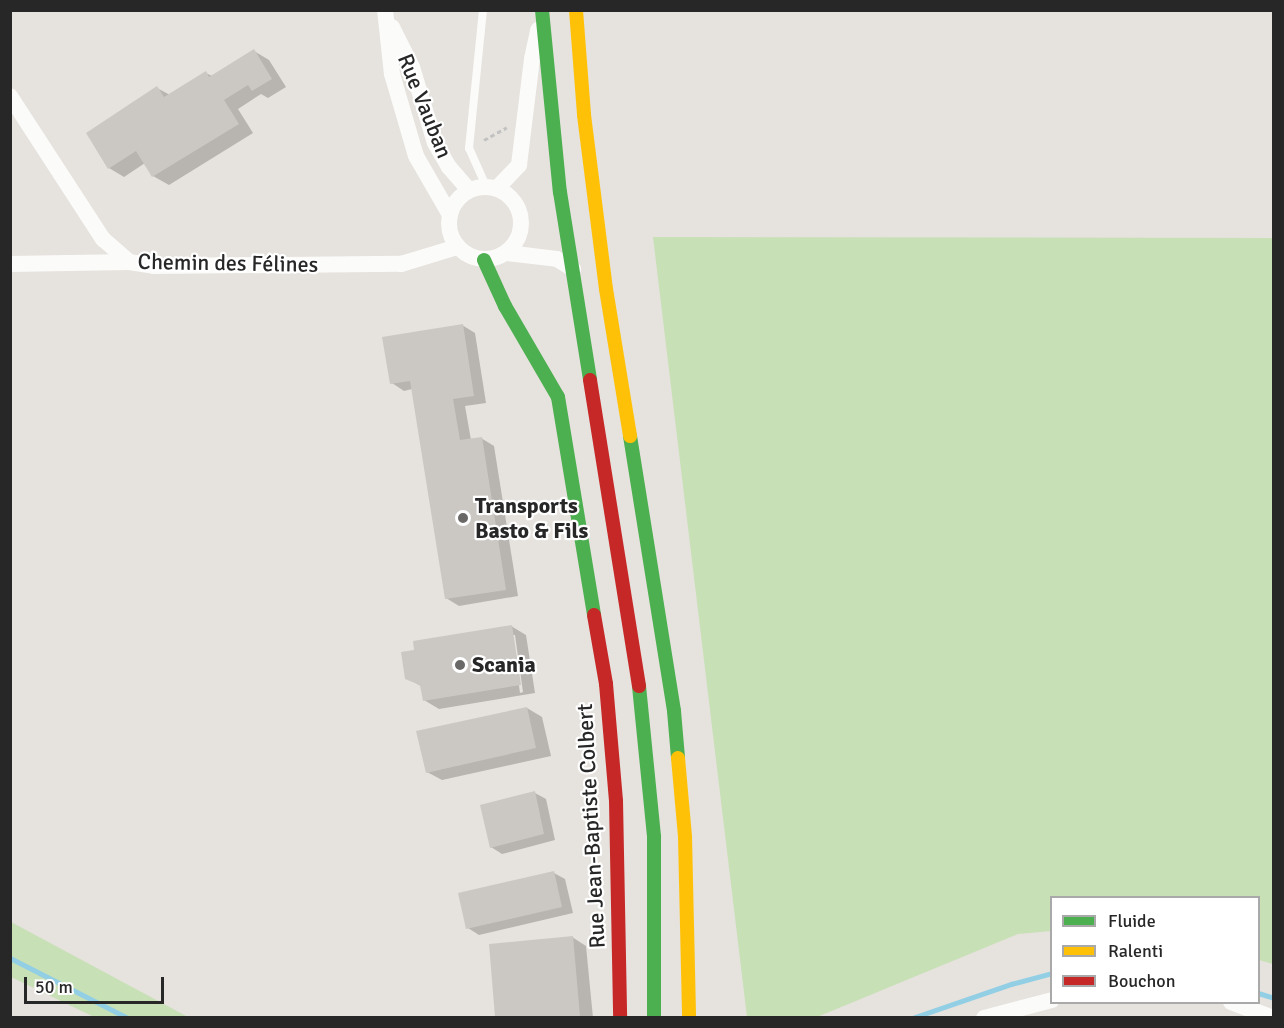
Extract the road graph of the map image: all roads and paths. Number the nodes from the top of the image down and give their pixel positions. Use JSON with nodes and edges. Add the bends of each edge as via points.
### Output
{"nodes":[{"id":1,"x":483,"y":10,"type":"edge"},
{"id":2,"x":576,"y":10,"type":"edge"},
{"id":3,"x":542,"y":11,"type":"edge"},
{"id":4,"x":386,"y":15,"type":"edge"},
{"id":5,"x":10,"y":96,"type":"edge"},
{"id":6,"x":484,"y":188,"type":"junction"},
{"id":7,"x":450,"y":215,"type":"junction"},
{"id":8,"x":458,"y":247,"type":"junction"},
{"id":9,"x":507,"y":253,"type":"junction"},
{"id":10,"x":484,"y":260,"type":"junction"},
{"id":11,"x":129,"y":262,"type":"junction"},
{"id":12,"x":10,"y":264,"type":"edge"},
{"id":13,"x":573,"y":269,"type":"junction"},
{"id":14,"x":1050,"y":1000,"type":"edge"},
{"id":15,"x":1237,"y":1004,"type":"edge"},
{"id":16,"x":620,"y":1017,"type":"edge"},
{"id":17,"x":654,"y":1017,"type":"edge"},
{"id":18,"x":688,"y":1017,"type":"edge"},
{"id":19,"x":984,"y":1017,"type":"edge"},
{"id":20,"x":1273,"y":1017,"type":"edge"}],
"edges":[{"from":1,"to":6,"type":"lane","via":[[469,148]]},
{"from":2,"to":18,"type":"main road","via":[[584,115],[606,290],[674,711],[685,837]]},
{"from":3,"to":6,"type":"street","via":[[519,165]]},
{"from":3,"to":13,"type":"main road","via":[[560,192]]},
{"from":4,"to":6,"type":"street","name":"Rue Vauban","via":[[412,67],[435,143],[450,167]]},
{"from":4,"to":7,"type":"street","name":"Rue Vauban","via":[[392,74],[416,156]]},
{"from":5,"to":11,"type":"street","name":"Chemin des Félines","via":[[103,239]]},
{"from":6,"to":7,"type":"street","via":[[457,200]]},
{"from":6,"to":9,"type":"street","via":[[506,194],[521,215],[520,236]]},
{"from":7,"to":8,"type":"street","via":[[450,231]]},
{"from":8,"to":10,"type":"street","via":[[469,256]]},
{"from":8,"to":11,"type":"street","name":"Chemin des Félines","via":[[401,264],[154,266]]},
{"from":9,"to":10,"type":"street"},
{"from":9,"to":13,"type":"street","via":[[557,259]]},
{"from":10,"to":16,"type":"main road","name":"Rue Jean-Baptiste Colbert","via":[[505,306],[558,397],[606,684],[616,801]]},
{"from":11,"to":12,"type":"street"},
{"from":13,"to":17,"type":"main road","via":[[643,714],[654,837]]},
{"from":14,"to":19,"type":"street"},
{"from":15,"to":20,"type":"street"}]}
